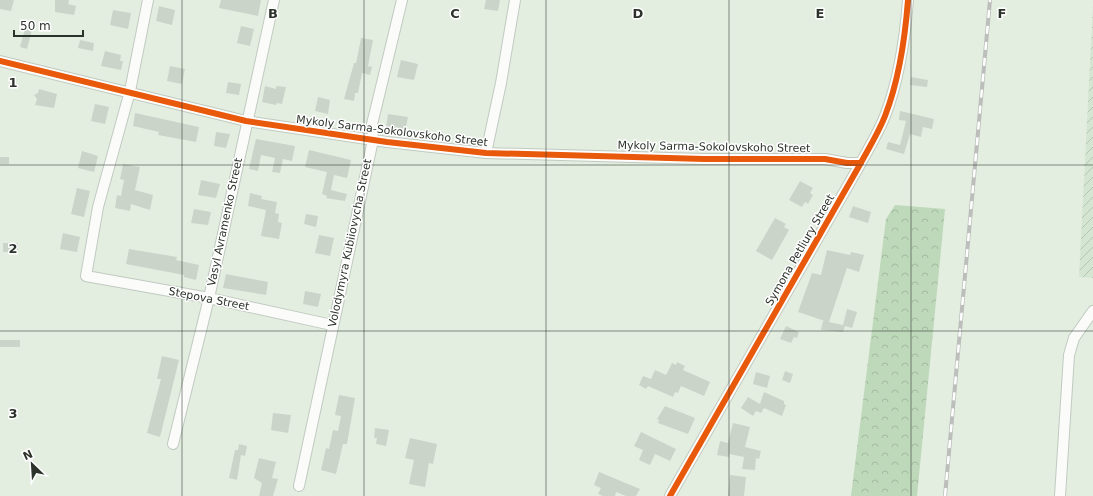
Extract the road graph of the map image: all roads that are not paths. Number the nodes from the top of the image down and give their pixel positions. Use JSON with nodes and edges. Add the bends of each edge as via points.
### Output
{"nodes":[{"id":1,"x":148,"y":0,"type":"edge"},
{"id":2,"x":274,"y":0,"type":"edge"},
{"id":3,"x":402,"y":0,"type":"edge"},
{"id":4,"x":515,"y":0,"type":"edge"},
{"id":5,"x":908,"y":0,"type":"edge"},
{"id":6,"x":0,"y":61,"type":"edge"},
{"id":7,"x":130,"y":91,"type":"junction"},
{"id":8,"x":246,"y":121,"type":"junction"},
{"id":9,"x":373,"y":140,"type":"junction"},
{"id":10,"x":486,"y":153,"type":"junction"},
{"id":11,"x":861,"y":163,"type":"junction"},
{"id":12,"x":208,"y":298,"type":"junction"},
{"id":13,"x":1093,"y":311,"type":"edge"},
{"id":14,"x":332,"y":325,"type":"junction"},
{"id":15,"x":173,"y":444,"type":"dead end"},
{"id":16,"x":299,"y":486,"type":"dead end"},
{"id":17,"x":670,"y":496,"type":"edge"},
{"id":18,"x":1060,"y":496,"type":"edge"}],
"edges":[{"from":1,"to":7,"type":"street"},
{"from":2,"to":8,"type":"street","name":"Vasyl Avramenko Street"},
{"from":3,"to":9,"type":"street","name":"Volodymyra Kubiiovycha Street","via":[[372,124]]},
{"from":4,"to":10,"type":"street"},
{"from":5,"to":11,"type":"street","name":"Symona Petliury Street","via":[[906,29],[897,75],[885,117]]},
{"from":6,"to":7,"type":"street","name":"Mykoly Sarma-Sokolovskoho Street"},
{"from":7,"to":8,"type":"street","name":"Mykoly Sarma-Sokolovskoho Street"},
{"from":7,"to":12,"type":"street","name":"Stepova Street","via":[[98,208],[86,276]]},
{"from":8,"to":9,"type":"street","name":"Mykoly Sarma-Sokolovskoho Street"},
{"from":8,"to":12,"type":"street","name":"Vasyl Avramenko Street"},
{"from":9,"to":10,"type":"street","name":"Mykoly Sarma-Sokolovskoho Street"},
{"from":9,"to":14,"type":"street","name":"Volodymyra Kubiiovycha Street"},
{"from":10,"to":11,"type":"street","name":"Mykoly Sarma-Sokolovskoho Street","via":[[704,159],[819,159],[847,164]]},
{"from":11,"to":17,"type":"street","name":"Symona Petliury Street"},
{"from":12,"to":14,"type":"street","name":"Stepova Street"},
{"from":12,"to":15,"type":"street","name":"Vasyl Avramenko Street"},
{"from":13,"to":18,"type":"street","via":[[1074,338],[1069,355]]},
{"from":14,"to":16,"type":"street","name":"Volodymyra Kubiiovycha Street"}]}
